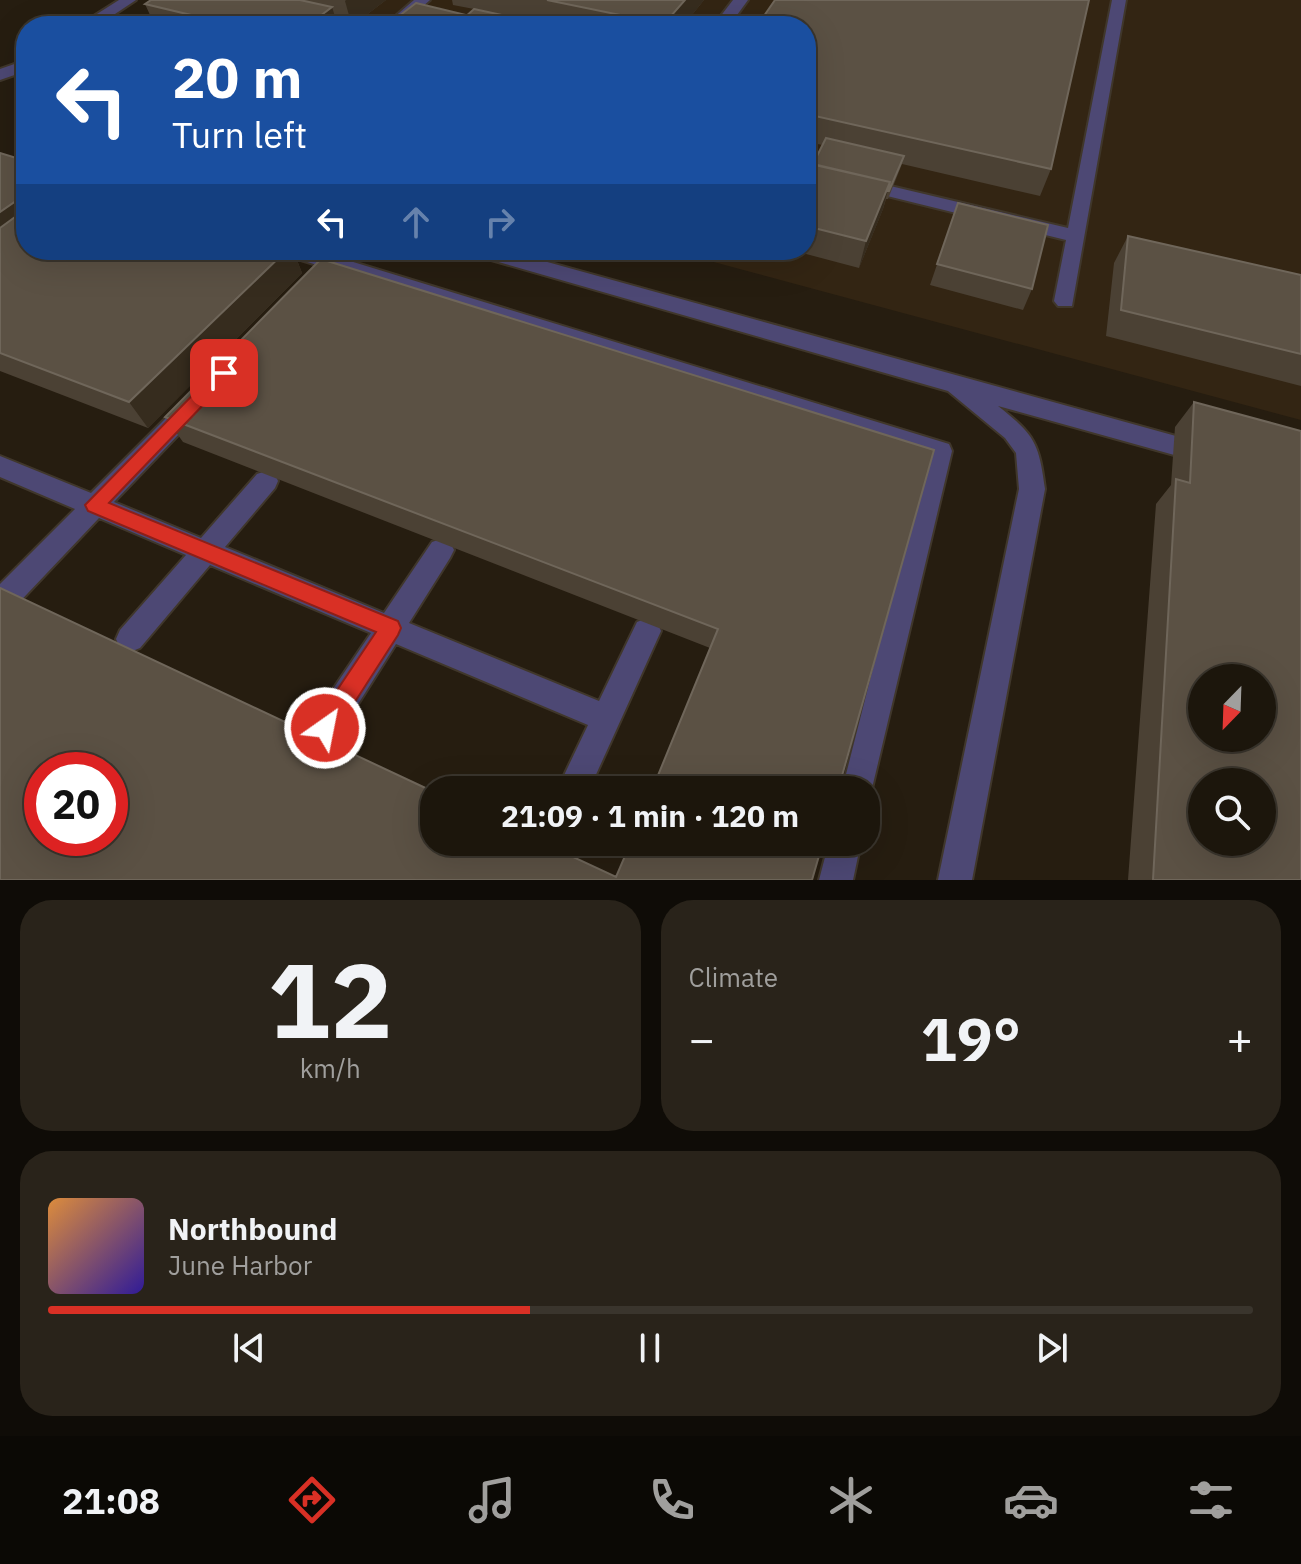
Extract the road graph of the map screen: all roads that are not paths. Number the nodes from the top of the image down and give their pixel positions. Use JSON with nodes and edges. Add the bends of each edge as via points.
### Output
{"nodes":[{"id":1,"x":129,"y":0,"type":"edge"},
{"id":2,"x":741,"y":0,"type":"edge"},
{"id":3,"x":1119,"y":0,"type":"edge"},
{"id":4,"x":103,"y":16,"type":"edge"},
{"id":5,"x":729,"y":16,"type":"edge"},
{"id":6,"x":816,"y":173,"type":"edge"},
{"id":7,"x":1076,"y":236,"type":"junction"},
{"id":8,"x":324,"y":260,"type":"edge"},
{"id":9,"x":516,"y":260,"type":"edge"},
{"id":10,"x":333,"y":263,"type":"junction"},
{"id":11,"x":311,"y":285,"type":"edge"},
{"id":12,"x":1065,"y":301,"type":"dead end"},
{"id":13,"x":214,"y":384,"type":"edge"},
{"id":14,"x":956,"y":385,"type":"junction"},
{"id":15,"x":1230,"y":461,"type":"edge"},
{"id":16,"x":0,"y":466,"type":"edge"},
{"id":17,"x":266,"y":481,"type":"edge"},
{"id":18,"x":95,"y":505,"type":"junction"},
{"id":19,"x":441,"y":550,"type":"edge"},
{"id":20,"x":205,"y":551,"type":"junction"},
{"id":21,"x":0,"y":603,"type":"edge"},
{"id":22,"x":390,"y":628,"type":"junction"},
{"id":23,"x":647,"y":631,"type":"edge"},
{"id":24,"x":130,"y":639,"type":"dead end"},
{"id":25,"x":606,"y":718,"type":"junction"},
{"id":26,"x":325,"y":728,"type":"dead end"},
{"id":27,"x":579,"y":776,"type":"edge"},
{"id":28,"x":861,"y":776,"type":"edge"},
{"id":29,"x":842,"y":856,"type":"edge"},
{"id":30,"x":836,"y":880,"type":"edge"},
{"id":31,"x":955,"y":880,"type":"edge"}],
"edges":[{"from":1,"to":4,"type":"street"},
{"from":2,"to":5,"type":"street"},
{"from":3,"to":7,"type":"street"},
{"from":6,"to":7,"type":"street"},
{"from":7,"to":12,"type":"street"},
{"from":8,"to":10,"type":"street"},
{"from":9,"to":14,"type":"street"},
{"from":10,"to":11,"type":"street"},
{"from":10,"to":28,"type":"street","via":[[940,451]]},
{"from":13,"to":18,"type":"street"},
{"from":14,"to":15,"type":"street"},
{"from":14,"to":31,"type":"street","via":[[1013,431],[1028,451],[1032,489]]},
{"from":16,"to":18,"type":"street"},
{"from":17,"to":20,"type":"street"},
{"from":18,"to":20,"type":"street"},
{"from":18,"to":21,"type":"street"},
{"from":19,"to":22,"type":"street"},
{"from":20,"to":22,"type":"street"},
{"from":20,"to":24,"type":"street"},
{"from":22,"to":25,"type":"street"},
{"from":22,"to":26,"type":"street"},
{"from":23,"to":25,"type":"street"},
{"from":25,"to":27,"type":"street"},
{"from":29,"to":30,"type":"street"}]}
